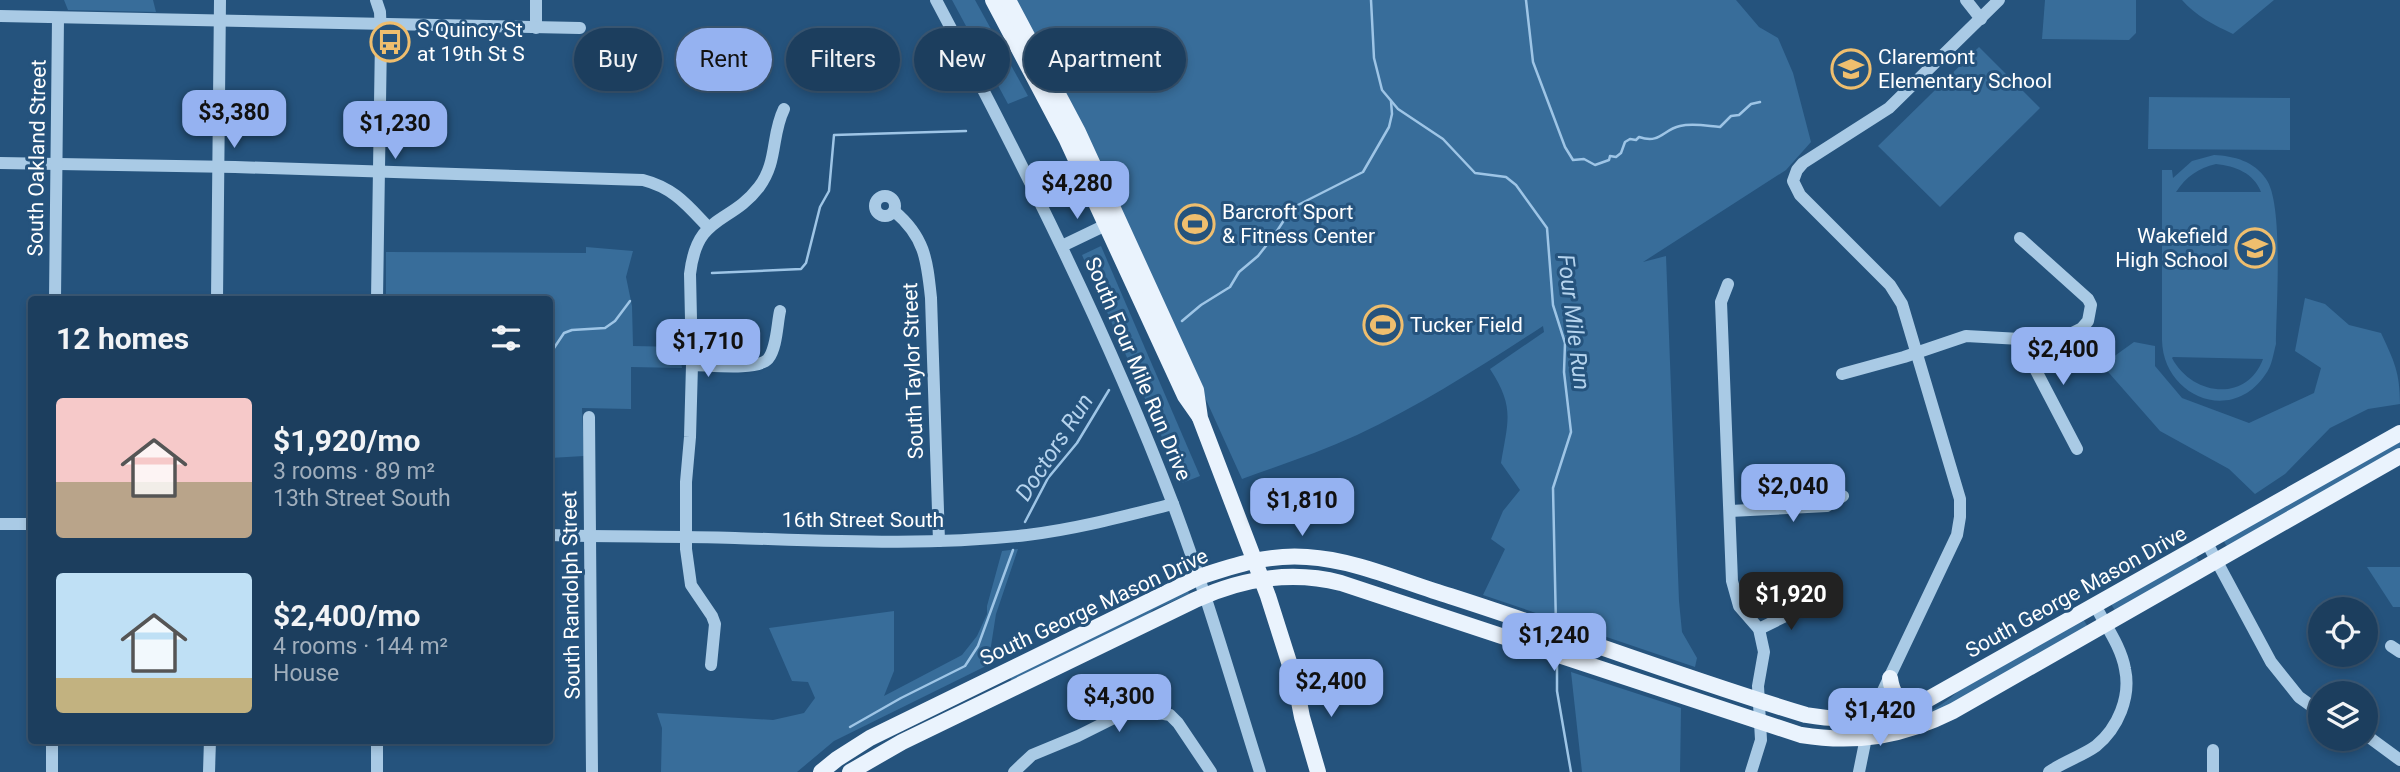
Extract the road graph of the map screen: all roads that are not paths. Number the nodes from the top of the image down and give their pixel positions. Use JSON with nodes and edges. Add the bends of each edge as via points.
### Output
{"nodes":[{"id":1,"x":220,"y":0,"type":"edge"},
{"id":2,"x":376,"y":0,"type":"edge"},
{"id":3,"x":536,"y":0,"type":"edge"},
{"id":4,"x":936,"y":0,"type":"edge"},
{"id":5,"x":993,"y":0,"type":"edge"},
{"id":6,"x":1008,"y":0,"type":"edge"},
{"id":7,"x":1966,"y":0,"type":"edge"},
{"id":8,"x":1999,"y":0,"type":"edge"},
{"id":9,"x":0,"y":16,"type":"edge"},
{"id":10,"x":58,"y":18,"type":"junction"},
{"id":11,"x":1981,"y":19,"type":"junction"},
{"id":12,"x":220,"y":20,"type":"junction"},
{"id":13,"x":380,"y":24,"type":"junction"},
{"id":14,"x":536,"y":27,"type":"junction"},
{"id":15,"x":574,"y":29,"type":"edge"},
{"id":16,"x":784,"y":109,"type":"dead end"},
{"id":17,"x":0,"y":163,"type":"edge"},
{"id":18,"x":56,"y":163,"type":"junction"},
{"id":19,"x":217,"y":167,"type":"junction"},
{"id":20,"x":379,"y":171,"type":"junction"},
{"id":21,"x":894,"y":211,"type":"dead end"},
{"id":22,"x":1113,"y":221,"type":"junction"},
{"id":23,"x":708,"y":227,"type":"junction"},
{"id":24,"x":2020,"y":238,"type":"dead end"},
{"id":25,"x":1062,"y":246,"type":"junction"},
{"id":26,"x":1728,"y":284,"type":"dead end"},
{"id":27,"x":55,"y":296,"type":"edge"},
{"id":28,"x":216,"y":296,"type":"edge"},
{"id":29,"x":377,"y":296,"type":"edge"},
{"id":30,"x":780,"y":311,"type":"dead end"},
{"id":31,"x":2020,"y":340,"type":"junction"},
{"id":32,"x":1917,"y":352,"type":"junction"},
{"id":33,"x":692,"y":365,"type":"junction"},
{"id":34,"x":1842,"y":374,"type":"dead end"},
{"id":35,"x":589,"y":417,"type":"dead end"},
{"id":36,"x":2400,"y":433,"type":"edge"},
{"id":37,"x":2077,"y":449,"type":"dead end"},
{"id":38,"x":2400,"y":456,"type":"edge"},
{"id":39,"x":1843,"y":496,"type":"dead end"},
{"id":40,"x":1173,"y":504,"type":"junction"},
{"id":41,"x":1730,"y":511,"type":"junction"},
{"id":42,"x":0,"y":524,"type":"edge"},
{"id":43,"x":28,"y":524,"type":"edge"},
{"id":44,"x":553,"y":535,"type":"edge"},
{"id":45,"x":589,"y":536,"type":"junction"},
{"id":46,"x":686,"y":536,"type":"junction"},
{"id":47,"x":939,"y":541,"type":"junction"},
{"id":48,"x":2207,"y":542,"type":"junction"},
{"id":49,"x":1255,"y":559,"type":"junction"},
{"id":50,"x":2216,"y":561,"type":"junction"},
{"id":51,"x":1199,"y":577,"type":"junction"},
{"id":52,"x":1262,"y":579,"type":"junction"},
{"id":53,"x":1205,"y":596,"type":"junction"},
{"id":54,"x":1808,"y":605,"type":"dead end"},
{"id":55,"x":2095,"y":605,"type":"junction"},
{"id":56,"x":2105,"y":624,"type":"junction"},
{"id":57,"x":1759,"y":629,"type":"junction"},
{"id":58,"x":711,"y":665,"type":"dead end"},
{"id":59,"x":1001,"y":674,"type":"junction"},
{"id":60,"x":1890,"y":678,"type":"junction"},
{"id":61,"x":1295,"y":681,"type":"junction"},
{"id":62,"x":1008,"y":690,"type":"junction"},
{"id":63,"x":1760,"y":701,"type":"junction"},
{"id":64,"x":2308,"y":703,"type":"edge"},
{"id":65,"x":1913,"y":707,"type":"junction"},
{"id":66,"x":1870,"y":718,"type":"junction"},
{"id":67,"x":1761,"y":723,"type":"junction"},
{"id":68,"x":1864,"y":739,"type":"junction"},
{"id":69,"x":52,"y":744,"type":"edge"},
{"id":70,"x":210,"y":744,"type":"edge"},
{"id":71,"x":377,"y":744,"type":"edge"},
{"id":72,"x":2378,"y":744,"type":"edge"},
{"id":73,"x":2213,"y":750,"type":"dead end"},
{"id":74,"x":837,"y":759,"type":"junction"},
{"id":75,"x":2400,"y":760,"type":"edge"},
{"id":76,"x":52,"y":772,"type":"edge"},
{"id":77,"x":209,"y":772,"type":"edge"},
{"id":78,"x":377,"y":772,"type":"edge"},
{"id":79,"x":592,"y":772,"type":"edge"},
{"id":80,"x":821,"y":772,"type":"edge"},
{"id":81,"x":849,"y":772,"type":"edge"},
{"id":82,"x":1014,"y":772,"type":"edge"},
{"id":83,"x":1212,"y":772,"type":"edge"},
{"id":84,"x":1261,"y":772,"type":"edge"},
{"id":85,"x":1318,"y":772,"type":"edge"},
{"id":86,"x":1329,"y":772,"type":"edge"},
{"id":87,"x":1751,"y":772,"type":"edge"},
{"id":88,"x":1859,"y":772,"type":"edge"},
{"id":89,"x":2049,"y":772,"type":"edge"},
{"id":90,"x":2213,"y":772,"type":"edge"}],
"edges":[{"from":1,"to":12,"type":"street"},
{"from":2,"to":13,"type":"street"},
{"from":3,"to":14,"type":"street"},
{"from":4,"to":25,"type":"street","name":"South Four Mile Run Drive"},
{"from":5,"to":22,"type":"main road","name":"South Four Mile Run Drive"},
{"from":6,"to":22,"type":"main road","name":"South Four Mile Run Drive","via":[[1078,132]]},
{"from":7,"to":11,"type":"street"},
{"from":8,"to":11,"type":"street"},
{"from":9,"to":10,"type":"street"},
{"from":10,"to":12,"type":"street"},
{"from":10,"to":18,"type":"street","name":"South Oakland Street"},
{"from":11,"to":32,"type":"street","via":[[1889,108],[1803,163],[1793,181],[1800,195],[1890,285],[1902,304]]},
{"from":12,"to":13,"type":"street"},
{"from":12,"to":19,"type":"street"},
{"from":13,"to":14,"type":"street"},
{"from":13,"to":20,"type":"street"},
{"from":14,"to":15,"type":"street"},
{"from":16,"to":23,"type":"street","via":[[769,170],[759,188]]},
{"from":17,"to":18,"type":"street"},
{"from":18,"to":19,"type":"street"},
{"from":18,"to":27,"type":"street","name":"South Oakland Street"},
{"from":19,"to":20,"type":"street"},
{"from":19,"to":28,"type":"street"},
{"from":20,"to":23,"type":"street","via":[[643,180],[675,193]]},
{"from":20,"to":29,"type":"street"},
{"from":21,"to":47,"type":"street","name":"South Taylor Street","via":[[918,236],[927,259]]},
{"from":22,"to":25,"type":"street"},
{"from":22,"to":49,"type":"main road","name":"South Four Mile Run Drive","via":[[1196,390],[1200,418]]},
{"from":23,"to":33,"type":"street","via":[[697,245],[690,274]]},
{"from":24,"to":31,"type":"street","via":[[2091,305],[2088,321],[2073,333],[2056,341]]},
{"from":25,"to":40,"type":"street","name":"South Four Mile Run Drive"},
{"from":26,"to":41,"type":"street","via":[[1721,302]]},
{"from":30,"to":33,"type":"street","via":[[767,360],[760,364]]},
{"from":31,"to":32,"type":"street","via":[[1966,336]]},
{"from":31,"to":37,"type":"street"},
{"from":32,"to":34,"type":"street"},
{"from":32,"to":60,"type":"street","via":[[1960,499],[1960,517],[1948,559]]},
{"from":33,"to":46,"type":"street"},
{"from":35,"to":45,"type":"street","name":"South Randolph Street"},
{"from":36,"to":48,"type":"main road","name":"South George Mason Drive"},
{"from":38,"to":50,"type":"main road","name":"South George Mason Drive"},
{"from":39,"to":41,"type":"street","via":[[1827,506]]},
{"from":40,"to":47,"type":"street","name":"16th Street South","via":[[1028,535]]},
{"from":40,"to":51,"type":"street","name":"South Four Mile Run Drive"},
{"from":41,"to":57,"type":"street","via":[[1732,580],[1739,606]]},
{"from":42,"to":43,"type":"street"},
{"from":44,"to":45,"type":"street","name":"16th Street South"},
{"from":45,"to":46,"type":"street","name":"16th Street South"},
{"from":45,"to":79,"type":"street","name":"South Randolph Street"},
{"from":46,"to":47,"type":"street","name":"16th Street South"},
{"from":46,"to":58,"type":"street","via":[[691,585],[715,624]]},
{"from":48,"to":50,"type":"street"},
{"from":48,"to":55,"type":"main road","name":"South George Mason Drive"},
{"from":49,"to":51,"type":"main road","name":"South George Mason Drive"},
{"from":49,"to":52,"type":"main road","name":"South Four Mile Run Drive"},
{"from":49,"to":63,"type":"main road","name":"South George Mason Drive","via":[[1307,557],[1347,563]]},
{"from":50,"to":56,"type":"main road","name":"South George Mason Drive"},
{"from":50,"to":64,"type":"street","via":[[2271,662]]},
{"from":51,"to":53,"type":"street","name":"South Four Mile Run Drive"},
{"from":51,"to":59,"type":"main road","name":"South George Mason Drive"},
{"from":52,"to":53,"type":"main road","name":"South George Mason Drive"},
{"from":52,"to":61,"type":"main road","name":"South Four Mile Run Drive"},
{"from":52,"to":67,"type":"main road","name":"South George Mason Drive","via":[[1326,579]]},
{"from":53,"to":62,"type":"main road","name":"South George Mason Drive"},
{"from":53,"to":84,"type":"street","name":"South Four Mile Run Drive"},
{"from":54,"to":57,"type":"street"},
{"from":55,"to":56,"type":"street"},
{"from":55,"to":65,"type":"main road","name":"South George Mason Drive"},
{"from":56,"to":68,"type":"main road","name":"South George Mason Drive","via":[[1935,720]]},
{"from":56,"to":89,"type":"street","via":[[2126,670],[2124,704],[2112,730],[2095,746]]},
{"from":57,"to":63,"type":"street","via":[[1764,652]]},
{"from":59,"to":62,"type":"main road"},
{"from":59,"to":74,"type":"main road","name":"South George Mason Drive"},
{"from":60,"to":65,"type":"main road","via":[[1898,698]]},
{"from":60,"to":66,"type":"street"},
{"from":61,"to":85,"type":"main road","name":"South Four Mile Run Drive"},
{"from":61,"to":86,"type":"main road","name":"South Four Mile Run Drive"},
{"from":62,"to":81,"type":"main road","name":"South George Mason Drive"},
{"from":63,"to":66,"type":"main road","name":"South George Mason Drive","via":[[1828,719]]},
{"from":63,"to":67,"type":"street"},
{"from":65,"to":66,"type":"main road","name":"South George Mason Drive"},
{"from":66,"to":68,"type":"street"},
{"from":67,"to":68,"type":"main road","name":"South George Mason Drive","via":[[1816,738]]},
{"from":67,"to":87,"type":"street"},
{"from":68,"to":88,"type":"street"},
{"from":69,"to":76,"type":"street"},
{"from":70,"to":77,"type":"street"},
{"from":71,"to":78,"type":"street"},
{"from":72,"to":75,"type":"street"},
{"from":73,"to":90,"type":"street"},
{"from":74,"to":80,"type":"main road","name":"South George Mason Drive"},
{"from":74,"to":81,"type":"street"},
{"from":82,"to":83,"type":"street","via":[[1032,755],[1128,711],[1141,710],[1170,715]]}]}
